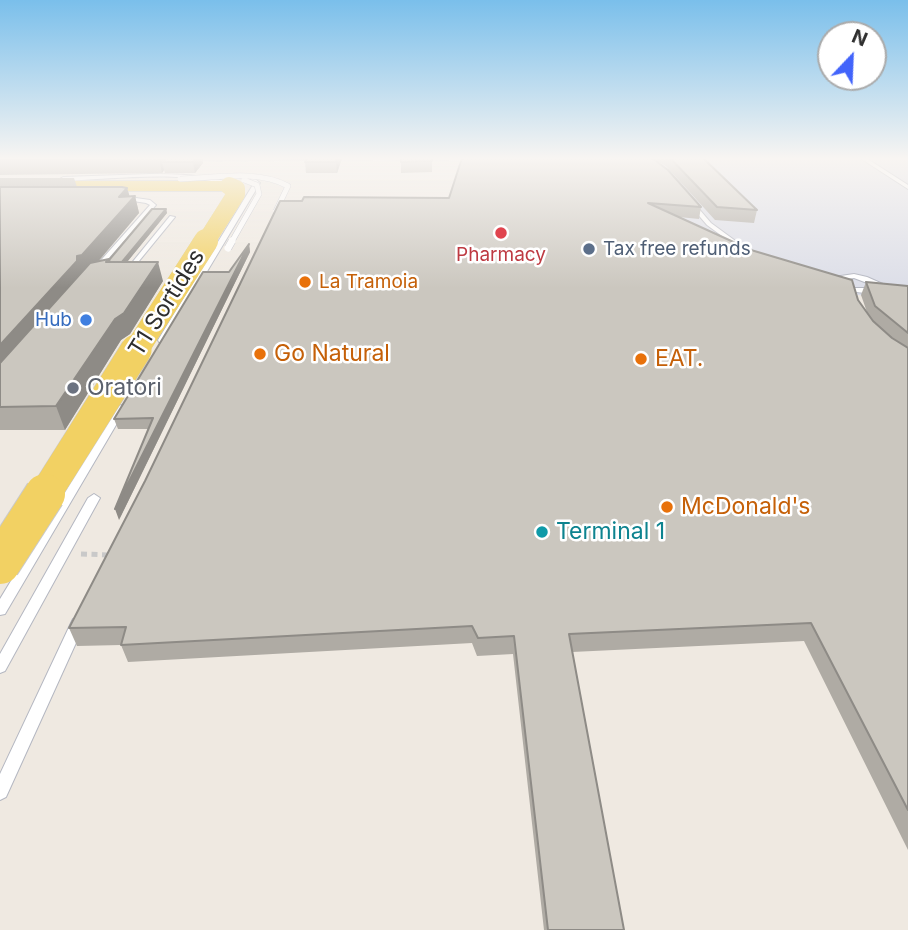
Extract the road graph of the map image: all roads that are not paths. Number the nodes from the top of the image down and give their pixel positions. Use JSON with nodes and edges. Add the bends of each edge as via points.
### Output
{"nodes":[{"id":1,"x":149,"y":201,"type":"edge"},
{"id":2,"x":223,"y":201,"type":"edge"},
{"id":3,"x":231,"y":201,"type":"edge"},
{"id":4,"x":246,"y":201,"type":"edge"},
{"id":5,"x":255,"y":201,"type":"edge"},
{"id":6,"x":281,"y":201,"type":"edge"},
{"id":7,"x":690,"y":201,"type":"edge"},
{"id":8,"x":173,"y":217,"type":"dead end"},
{"id":9,"x":270,"y":224,"type":"edge"},
{"id":10,"x":228,"y":248,"type":"dead end"},
{"id":11,"x":748,"y":251,"type":"edge"},
{"id":12,"x":120,"y":274,"type":"edge"},
{"id":13,"x":826,"y":277,"type":"edge"},
{"id":14,"x":88,"y":279,"type":"edge"},
{"id":15,"x":837,"y":279,"type":"junction"},
{"id":16,"x":878,"y":285,"type":"junction"},
{"id":17,"x":908,"y":289,"type":"edge"},
{"id":18,"x":854,"y":290,"type":"junction"},
{"id":19,"x":854,"y":305,"type":"edge"},
{"id":20,"x":156,"y":350,"type":"edge"},
{"id":21,"x":124,"y":351,"type":"dead end"},
{"id":22,"x":128,"y":397,"type":"edge"},
{"id":23,"x":94,"y":498,"type":"dead end"},
{"id":24,"x":0,"y":564,"type":"edge"},
{"id":25,"x":85,"y":609,"type":"edge"},
{"id":26,"x":0,"y":610,"type":"edge"},
{"id":27,"x":0,"y":667,"type":"edge"},
{"id":28,"x":0,"y":792,"type":"edge"}],
"edges":[{"from":1,"to":14,"type":"lane","via":[[151,208]]},
{"from":2,"to":21,"type":"lane"},
{"from":3,"to":24,"type":"main road","name":"T1 Sortides","bridge":true},
{"from":4,"to":20,"type":"lane"},
{"from":5,"to":10,"type":"lane","bridge":true},
{"from":6,"to":9,"type":"lane","bridge":true},
{"from":7,"to":11,"type":"lane","via":[[723,236]]},
{"from":8,"to":12,"type":"lane","via":[[134,266]]},
{"from":13,"to":15,"type":"lane"},
{"from":15,"to":16,"type":"lane","via":[[856,276]]},
{"from":15,"to":18,"type":"lane"},
{"from":16,"to":17,"type":"lane"},
{"from":16,"to":18,"type":"lane","via":[[874,290]]},
{"from":18,"to":19,"type":"lane"},
{"from":22,"to":26,"type":"lane"},
{"from":23,"to":27,"type":"lane"},
{"from":25,"to":28,"type":"lane"}]}
